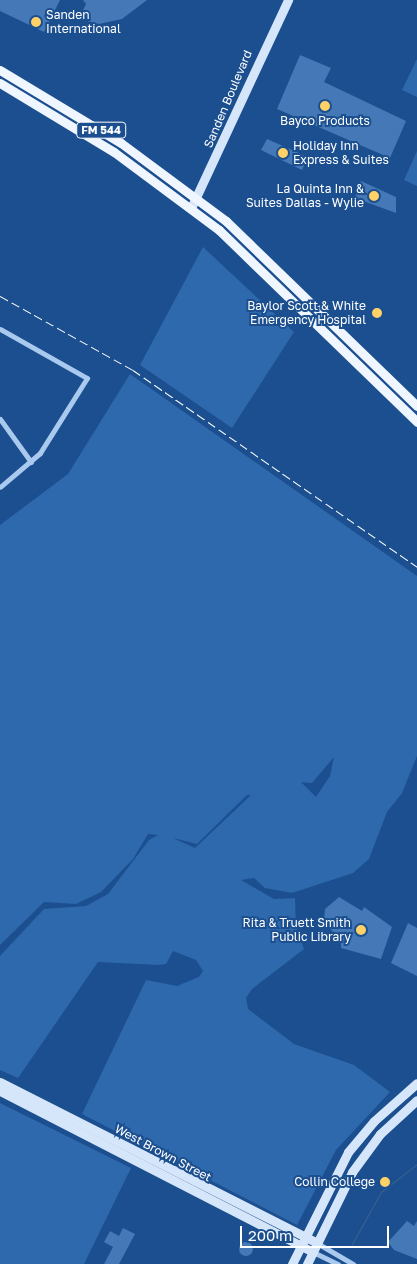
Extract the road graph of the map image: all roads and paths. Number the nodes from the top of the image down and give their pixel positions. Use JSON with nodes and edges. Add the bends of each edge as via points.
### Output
{"nodes":[{"id":1,"x":288,"y":0,"type":"edge"},
{"id":2,"x":0,"y":70,"type":"edge"},
{"id":3,"x":0,"y":83,"type":"edge"},
{"id":4,"x":27,"y":85,"type":"junction"},
{"id":5,"x":22,"y":95,"type":"junction"},
{"id":6,"x":197,"y":198,"type":"junction"},
{"id":7,"x":191,"y":208,"type":"junction"},
{"id":8,"x":0,"y":329,"type":"edge"},
{"id":9,"x":387,"y":376,"type":"junction"},
{"id":10,"x":379,"y":384,"type":"junction"},
{"id":11,"x":417,"y":406,"type":"edge"},
{"id":12,"x":0,"y":419,"type":"edge"},
{"id":13,"x":417,"y":422,"type":"edge"},
{"id":14,"x":31,"y":462,"type":"junction"},
{"id":15,"x":0,"y":487,"type":"edge"},
{"id":16,"x":0,"y":1082,"type":"edge"},
{"id":17,"x":417,"y":1084,"type":"edge"},
{"id":18,"x":0,"y":1091,"type":"edge"},
{"id":19,"x":404,"y":1093,"type":"junction"},
{"id":20,"x":415,"y":1102,"type":"edge"},
{"id":21,"x":184,"y":1186,"type":"junction"},
{"id":22,"x":212,"y":1193,"type":"junction"},
{"id":23,"x":303,"y":1241,"type":"junction"},
{"id":24,"x":315,"y":1248,"type":"junction"},
{"id":25,"x":292,"y":1264,"type":"edge"},
{"id":26,"x":307,"y":1264,"type":"edge"},
{"id":27,"x":338,"y":1264,"type":"edge"},
{"id":28,"x":353,"y":1264,"type":"edge"}],
"edges":[{"from":1,"to":6,"type":"main road","name":"Sanden Boulevard"},
{"from":2,"to":4,"type":"main road","name":"FM 544","number":"FM 544"},
{"from":3,"to":5,"type":"main road","name":"FM 544","number":"FM 544"},
{"from":4,"to":5,"type":"main road"},
{"from":4,"to":6,"type":"main road","name":"FM 544","number":"FM 544","via":[[120,143]]},
{"from":5,"to":7,"type":"main road","name":"FM 544","number":"FM 544","via":[[114,152]]},
{"from":6,"to":7,"type":"main road","name":"Sanden Boulevard"},
{"from":6,"to":9,"type":"main road","name":"FM 544","number":"FM 544","via":[[290,280]]},
{"from":7,"to":10,"type":"main road","name":"FM 544","number":"FM 544","via":[[286,291]]},
{"from":8,"to":14,"type":"street","via":[[87,378],[58,431]]},
{"from":9,"to":10,"type":"main road"},
{"from":9,"to":11,"type":"main road","name":"FM 544","number":"FM 544"},
{"from":10,"to":13,"type":"main road","name":"FM 544","number":"FM 544"},
{"from":12,"to":14,"type":"street"},
{"from":14,"to":15,"type":"street"},
{"from":16,"to":22,"type":"main road","name":"West Brown Street"},
{"from":17,"to":19,"type":"main road"},
{"from":18,"to":21,"type":"main road","name":"West Brown Street"},
{"from":19,"to":20,"type":"main road"},
{"from":19,"to":23,"type":"main road","via":[[348,1152]]},
{"from":20,"to":24,"type":"main road","via":[[380,1134],[356,1165]]},
{"from":21,"to":22,"type":"main road"},
{"from":21,"to":23,"type":"main road","name":"West Brown Street"},
{"from":22,"to":23,"type":"main road","name":"West Brown Street"},
{"from":23,"to":24,"type":"main road","name":"West Brown Street"},
{"from":23,"to":25,"type":"main road"},
{"from":24,"to":26,"type":"main road"},
{"from":24,"to":27,"type":"street"},
{"from":24,"to":28,"type":"street"}]}
